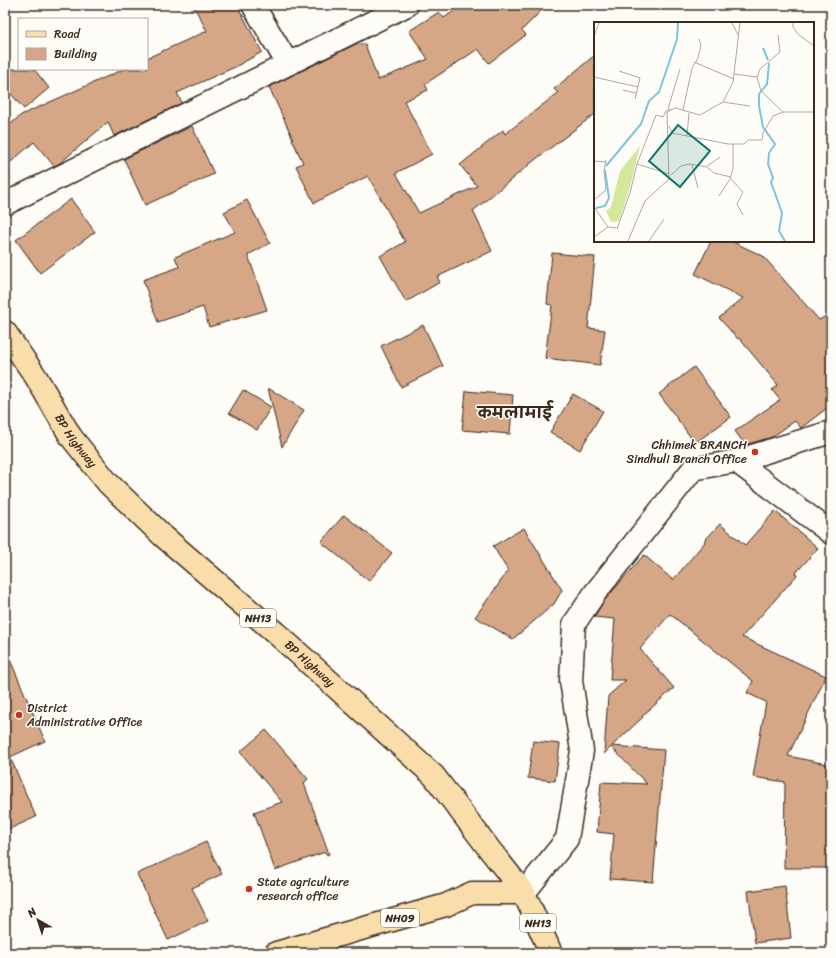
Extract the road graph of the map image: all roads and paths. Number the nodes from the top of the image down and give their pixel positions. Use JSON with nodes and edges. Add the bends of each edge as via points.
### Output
{"nodes":[{"id":1,"x":253,"y":5,"type":"edge"},
{"id":2,"x":406,"y":5,"type":"edge"},
{"id":3,"x":288,"y":64,"type":"junction"},
{"id":4,"x":5,"y":204,"type":"edge"},
{"id":5,"x":5,"y":332,"type":"edge"},
{"id":6,"x":831,"y":432,"type":"edge"},
{"id":7,"x":736,"y":461,"type":"junction"},
{"id":8,"x":831,"y":533,"type":"edge"},
{"id":9,"x":524,"y":893,"type":"junction"},
{"id":10,"x":276,"y":953,"type":"edge"},
{"id":11,"x":552,"y":953,"type":"edge"}],
"edges":[{"from":1,"to":3,"type":"street"},
{"from":2,"to":3,"type":"street"},
{"from":3,"to":4,"type":"street"},
{"from":5,"to":9,"type":"main road","name":"BP Highway","number":"NH13","via":[[36,377],[71,437],[108,483],[163,536],[434,776]]},
{"from":6,"to":7,"type":"street"},
{"from":7,"to":8,"type":"street"},
{"from":7,"to":9,"type":"street","via":[[693,469],[574,624],[571,681],[582,751],[567,839]]},
{"from":9,"to":10,"type":"main road","number":"NH09","via":[[472,893],[446,905]]},
{"from":9,"to":11,"type":"main road","name":"BP Highway","number":"NH13"}]}
